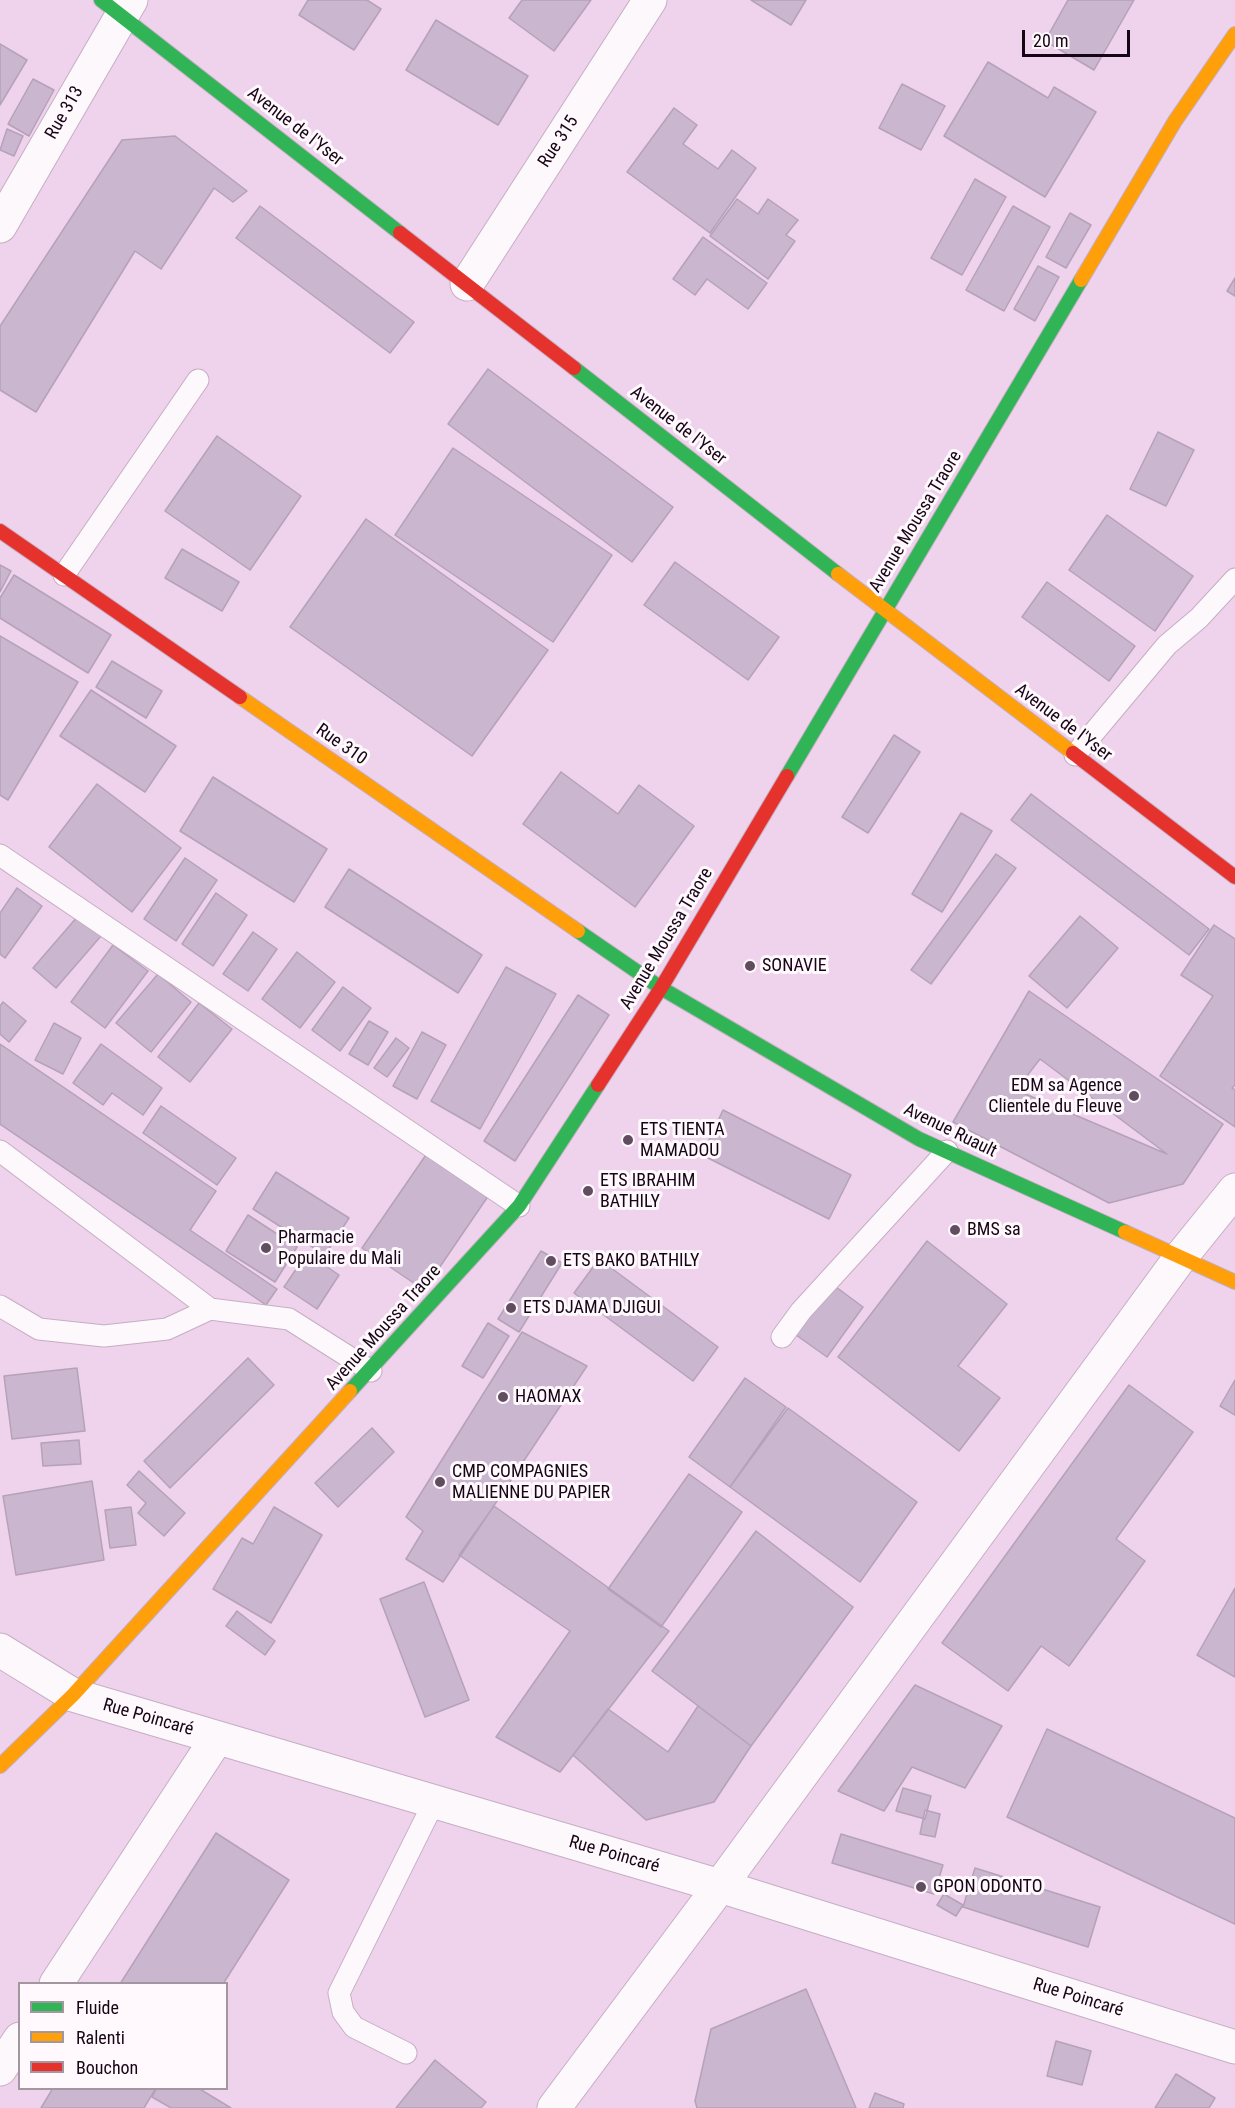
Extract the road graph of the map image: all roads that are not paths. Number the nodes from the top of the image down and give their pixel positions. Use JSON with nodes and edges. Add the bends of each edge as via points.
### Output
{"nodes":[{"id":1,"x":650,"y":0,"type":"edge"},
{"id":2,"x":118,"y":5,"type":"edge"},
{"id":3,"x":1235,"y":34,"type":"edge"},
{"id":4,"x":0,"y":226,"type":"edge"},
{"id":5,"x":467,"y":284,"type":"junction"},
{"id":6,"x":198,"y":380,"type":"dead end"},
{"id":7,"x":0,"y":531,"type":"edge"},
{"id":8,"x":64,"y":575,"type":"junction"},
{"id":9,"x":1235,"y":579,"type":"edge"},
{"id":10,"x":885,"y":610,"type":"junction"},
{"id":11,"x":1075,"y":756,"type":"junction"},
{"id":12,"x":0,"y":855,"type":"edge"},
{"id":13,"x":1235,"y":877,"type":"edge"},
{"id":14,"x":661,"y":988,"type":"junction"},
{"id":15,"x":0,"y":1151,"type":"edge"},
{"id":16,"x":947,"y":1151,"type":"junction"},
{"id":17,"x":1235,"y":1190,"type":"edge"},
{"id":18,"x":519,"y":1206,"type":"junction"},
{"id":19,"x":1180,"y":1258,"type":"junction"},
{"id":20,"x":1235,"y":1282,"type":"edge"},
{"id":21,"x":0,"y":1305,"type":"edge"},
{"id":22,"x":210,"y":1309,"type":"junction"},
{"id":23,"x":782,"y":1337,"type":"dead end"},
{"id":24,"x":371,"y":1371,"type":"junction"},
{"id":25,"x":0,"y":1650,"type":"edge"},
{"id":26,"x":73,"y":1695,"type":"junction"},
{"id":27,"x":217,"y":1738,"type":"junction"},
{"id":28,"x":0,"y":1767,"type":"edge"},
{"id":29,"x":434,"y":1802,"type":"junction"},
{"id":30,"x":720,"y":1886,"type":"junction"},
{"id":31,"x":57,"y":1982,"type":"edge"},
{"id":32,"x":18,"y":2042,"type":"edge"},
{"id":33,"x":1235,"y":2047,"type":"edge"},
{"id":34,"x":406,"y":2053,"type":"dead end"},
{"id":35,"x":0,"y":2069,"type":"edge"},
{"id":36,"x":554,"y":2108,"type":"edge"}],
"edges":[{"from":1,"to":5,"type":"street","name":"Rue 315"},
{"from":2,"to":4,"type":"street","name":"Rue 313"},
{"from":2,"to":5,"type":"street","name":"Avenue de l'Yser"},
{"from":3,"to":10,"type":"street","name":"Avenue Moussa Traore","via":[[1175,121]]},
{"from":5,"to":10,"type":"street","name":"Avenue de l'Yser"},
{"from":6,"to":8,"type":"lane"},
{"from":7,"to":8,"type":"street","name":"Rue 310"},
{"from":8,"to":14,"type":"street","name":"Rue 310"},
{"from":9,"to":11,"type":"lane","via":[[1167,645]]},
{"from":10,"to":11,"type":"street","name":"Avenue de l'Yser"},
{"from":10,"to":14,"type":"street","name":"Avenue Moussa Traore"},
{"from":11,"to":13,"type":"street","name":"Avenue de l'Yser"},
{"from":12,"to":18,"type":"lane"},
{"from":14,"to":16,"type":"street","name":"Avenue Ruault","via":[[919,1139]]},
{"from":14,"to":18,"type":"street","name":"Avenue Moussa Traore"},
{"from":15,"to":22,"type":"lane"},
{"from":16,"to":19,"type":"street","name":"Avenue Ruault"},
{"from":16,"to":23,"type":"lane","via":[[801,1311]]},
{"from":17,"to":19,"type":"street"},
{"from":18,"to":24,"type":"street","name":"Avenue Moussa Traore"},
{"from":19,"to":20,"type":"street","name":"Avenue Ruault"},
{"from":19,"to":30,"type":"street"},
{"from":21,"to":22,"type":"lane","via":[[39,1329],[104,1336],[167,1329]]},
{"from":22,"to":24,"type":"lane","via":[[289,1319]]},
{"from":24,"to":26,"type":"street","name":"Avenue Moussa Traore"},
{"from":25,"to":26,"type":"street","name":"Rue Poincaré"},
{"from":26,"to":27,"type":"street","name":"Rue Poincaré"},
{"from":26,"to":28,"type":"street","name":"Avenue Moussa Traore"},
{"from":27,"to":29,"type":"street","name":"Rue Poincaré"},
{"from":27,"to":31,"type":"street"},
{"from":29,"to":30,"type":"street","name":"Rue Poincaré"},
{"from":29,"to":34,"type":"lane","via":[[339,1993],[343,2013],[354,2027]]},
{"from":30,"to":33,"type":"street","name":"Rue Poincaré"},
{"from":30,"to":36,"type":"street"},
{"from":32,"to":35,"type":"street"}]}
